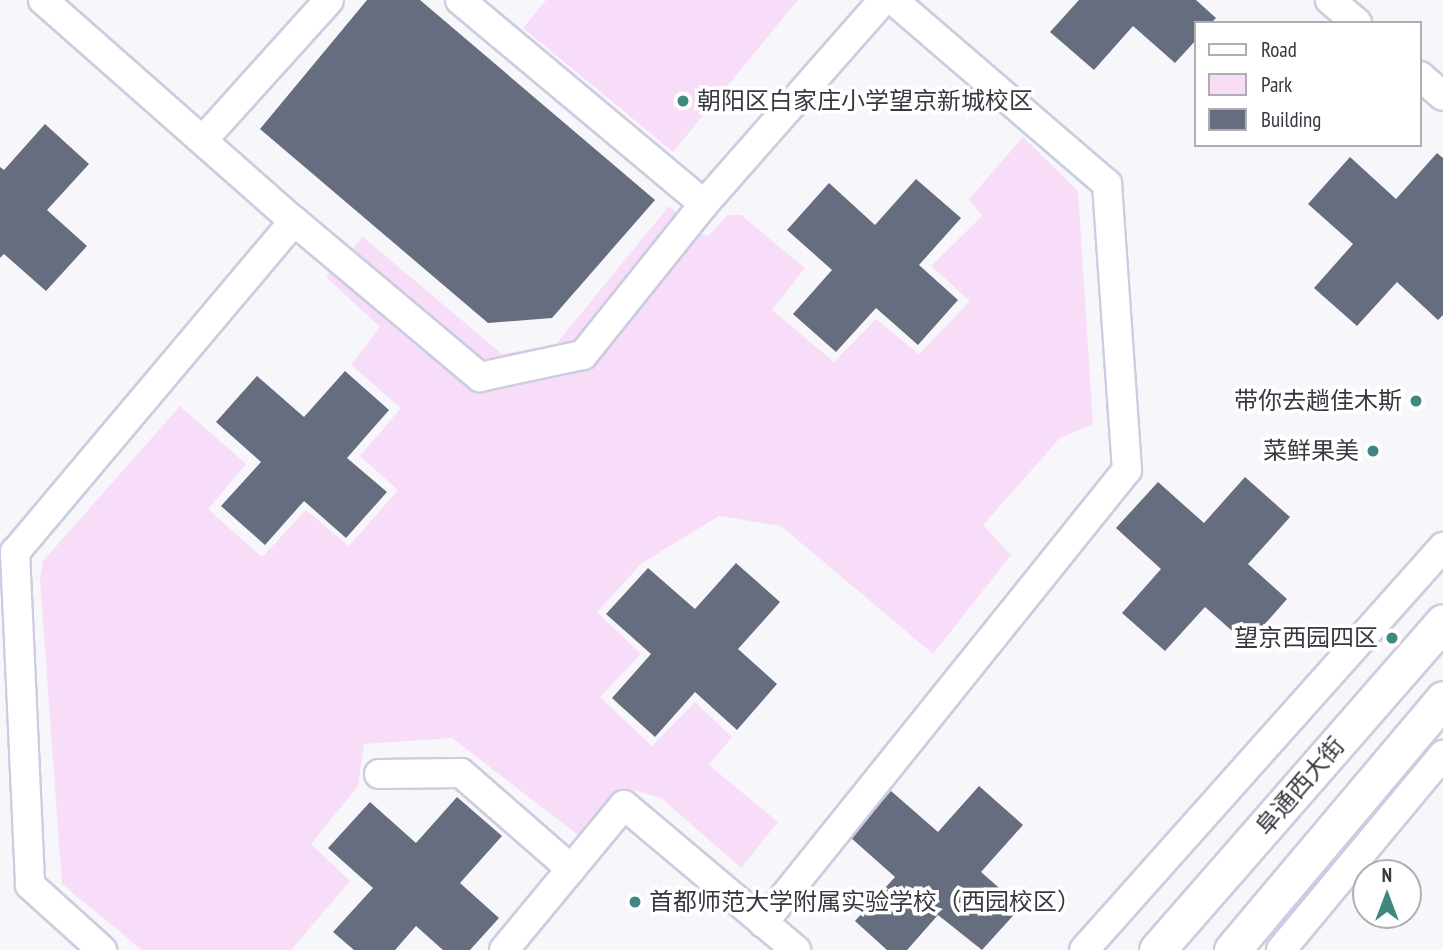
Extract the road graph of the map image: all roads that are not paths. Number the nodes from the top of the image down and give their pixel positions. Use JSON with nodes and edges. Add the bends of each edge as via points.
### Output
{"nodes":[{"id":1,"x":43,"y":0,"type":"edge"},
{"id":2,"x":329,"y":0,"type":"edge"},
{"id":3,"x":460,"y":0,"type":"edge"},
{"id":4,"x":883,"y":0,"type":"edge"},
{"id":5,"x":893,"y":0,"type":"edge"},
{"id":6,"x":1330,"y":0,"type":"edge"},
{"id":7,"x":1355,"y":21,"type":"edge"},
{"id":8,"x":1422,"y":78,"type":"edge"},
{"id":9,"x":1443,"y":96,"type":"edge"},
{"id":10,"x":204,"y":140,"type":"junction"},
{"id":11,"x":704,"y":204,"type":"junction"},
{"id":12,"x":294,"y":221,"type":"junction"},
{"id":13,"x":1443,"y":547,"type":"edge"},
{"id":14,"x":1443,"y":621,"type":"edge"},
{"id":15,"x":1443,"y":699,"type":"edge"},
{"id":16,"x":1443,"y":755,"type":"edge"},
{"id":17,"x":379,"y":774,"type":"dead end"},
{"id":18,"x":571,"y":869,"type":"junction"},
{"id":19,"x":763,"y":922,"type":"junction"},
{"id":20,"x":102,"y":950,"type":"edge"},
{"id":21,"x":504,"y":950,"type":"edge"},
{"id":22,"x":796,"y":950,"type":"edge"},
{"id":23,"x":1084,"y":950,"type":"edge"},
{"id":24,"x":1157,"y":950,"type":"edge"},
{"id":25,"x":1232,"y":950,"type":"edge"},
{"id":26,"x":1281,"y":950,"type":"edge"}],
"edges":[{"from":1,"to":10,"type":"street"},
{"from":2,"to":10,"type":"street"},
{"from":3,"to":11,"type":"street"},
{"from":4,"to":11,"type":"street"},
{"from":5,"to":19,"type":"street","via":[[1107,184],[1127,470]]},
{"from":6,"to":7,"type":"street"},
{"from":8,"to":9,"type":"street"},
{"from":10,"to":12,"type":"street"},
{"from":11,"to":12,"type":"street","via":[[583,355],[480,377]]},
{"from":12,"to":20,"type":"street","via":[[15,552],[30,885]]},
{"from":13,"to":23,"type":"street"},
{"from":14,"to":24,"type":"main road","name":"阜通西大街"},
{"from":15,"to":25,"type":"main road"},
{"from":16,"to":26,"type":"street"},
{"from":17,"to":18,"type":"street","via":[[461,773]]},
{"from":18,"to":19,"type":"street","via":[[624,805]]},
{"from":18,"to":21,"type":"street"},
{"from":19,"to":22,"type":"street"}]}
